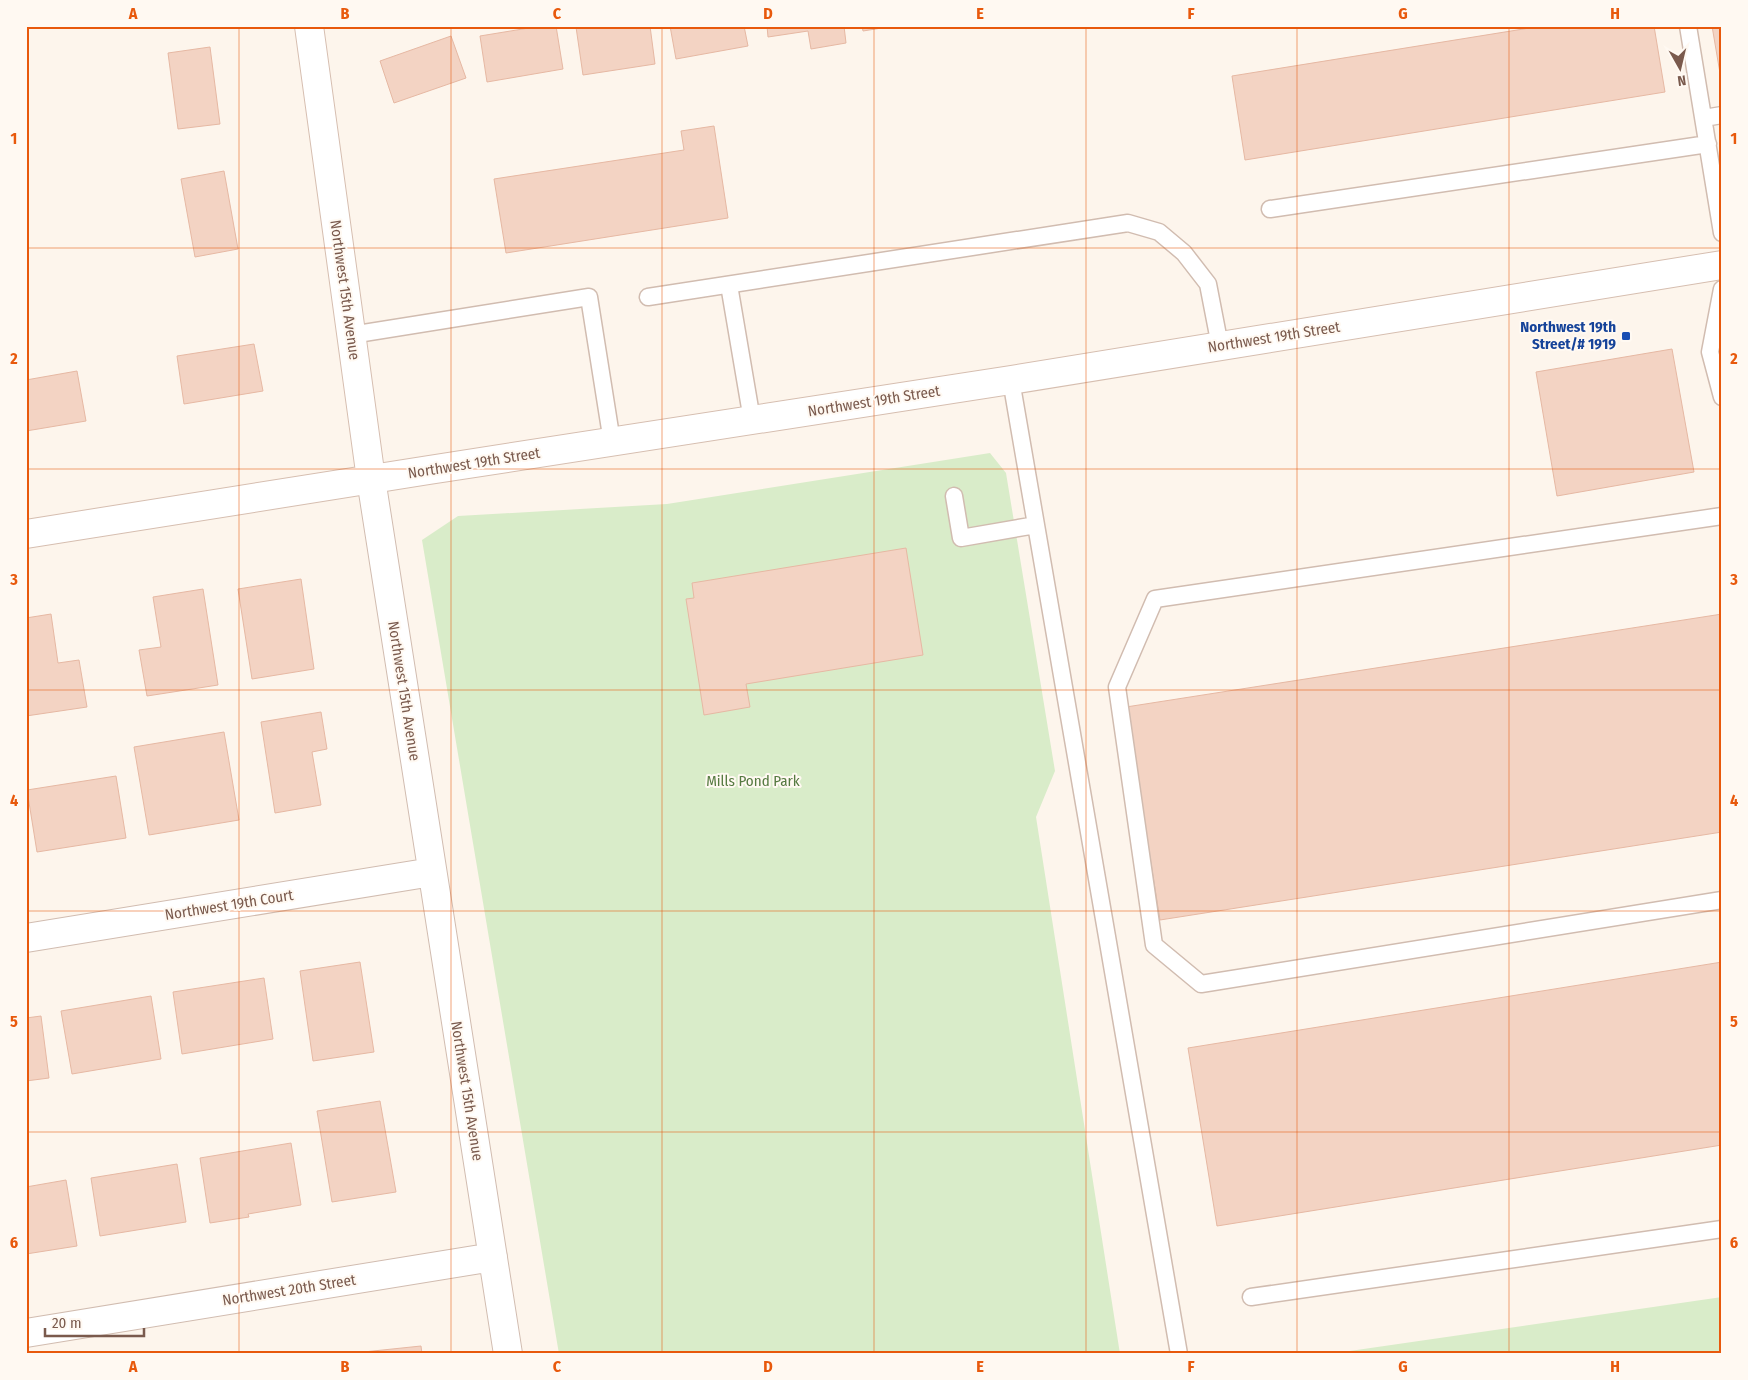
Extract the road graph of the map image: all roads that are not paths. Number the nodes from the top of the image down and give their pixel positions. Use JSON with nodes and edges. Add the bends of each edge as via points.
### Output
{"nodes":[{"id":1,"x":309,"y":26,"type":"edge"},
{"id":2,"x":1688,"y":26,"type":"edge"},
{"id":3,"x":1722,"y":115,"type":"edge"},
{"id":4,"x":1704,"y":118,"type":"junction"},
{"id":5,"x":1708,"y":144,"type":"junction"},
{"id":6,"x":1270,"y":209,"type":"dead end"},
{"id":7,"x":1722,"y":233,"type":"edge"},
{"id":8,"x":1722,"y":265,"type":"edge"},
{"id":9,"x":729,"y":285,"type":"junction"},
{"id":10,"x":1722,"y":289,"type":"edge"},
{"id":11,"x":648,"y":297,"type":"dead end"},
{"id":12,"x":351,"y":335,"type":"junction"},
{"id":13,"x":1220,"y":346,"type":"junction"},
{"id":14,"x":1011,"y":380,"type":"junction"},
{"id":15,"x":1722,"y":398,"type":"edge"},
{"id":16,"x":752,"y":420,"type":"junction"},
{"id":17,"x":612,"y":442,"type":"junction"},
{"id":18,"x":371,"y":479,"type":"junction"},
{"id":19,"x":954,"y":496,"type":"dead end"},
{"id":20,"x":1722,"y":516,"type":"edge"},
{"id":21,"x":1036,"y":525,"type":"junction"},
{"id":22,"x":26,"y":534,"type":"edge"},
{"id":23,"x":432,"y":872,"type":"junction"},
{"id":24,"x":1722,"y":900,"type":"edge"},
{"id":25,"x":26,"y":938,"type":"edge"},
{"id":26,"x":1722,"y":1230,"type":"edge"},
{"id":27,"x":493,"y":1257,"type":"junction"},
{"id":28,"x":1252,"y":1297,"type":"dead end"},
{"id":29,"x":26,"y":1333,"type":"edge"},
{"id":30,"x":508,"y":1354,"type":"edge"},
{"id":31,"x":1179,"y":1354,"type":"edge"}],
"edges":[{"from":1,"to":12,"type":"street","name":"Northwest 15th Avenue"},
{"from":2,"to":4,"type":"lane"},
{"from":3,"to":4,"type":"lane"},
{"from":4,"to":5,"type":"lane"},
{"from":5,"to":6,"type":"lane"},
{"from":5,"to":7,"type":"lane"},
{"from":8,"to":13,"type":"street","name":"Northwest 19th Street"},
{"from":9,"to":11,"type":"lane"},
{"from":9,"to":13,"type":"lane","via":[[1128,223],[1159,232],[1184,254],[1208,284]]},
{"from":9,"to":16,"type":"lane"},
{"from":10,"to":15,"type":"lane","via":[[1710,352]]},
{"from":12,"to":17,"type":"lane","via":[[589,296]]},
{"from":12,"to":18,"type":"street","name":"Northwest 15th Avenue"},
{"from":13,"to":14,"type":"street","name":"Northwest 19th Street"},
{"from":14,"to":16,"type":"street","name":"Northwest 19th Street"},
{"from":14,"to":21,"type":"lane"},
{"from":16,"to":17,"type":"street","name":"Northwest 19th Street"},
{"from":17,"to":18,"type":"street","name":"Northwest 19th Street"},
{"from":18,"to":22,"type":"street","name":"Northwest 19th Street"},
{"from":18,"to":23,"type":"street","name":"Northwest 15th Avenue"},
{"from":19,"to":21,"type":"lane","via":[[961,538]]},
{"from":20,"to":24,"type":"lane","via":[[1155,599],[1117,687],[1154,945],[1200,984]]},
{"from":21,"to":31,"type":"lane"},
{"from":23,"to":25,"type":"street","name":"Northwest 19th Court"},
{"from":23,"to":27,"type":"street","name":"Northwest 15th Avenue"},
{"from":26,"to":28,"type":"lane"},
{"from":27,"to":29,"type":"street","name":"Northwest 20th Street"},
{"from":27,"to":30,"type":"street","name":"Northwest 15th Avenue"}]}
